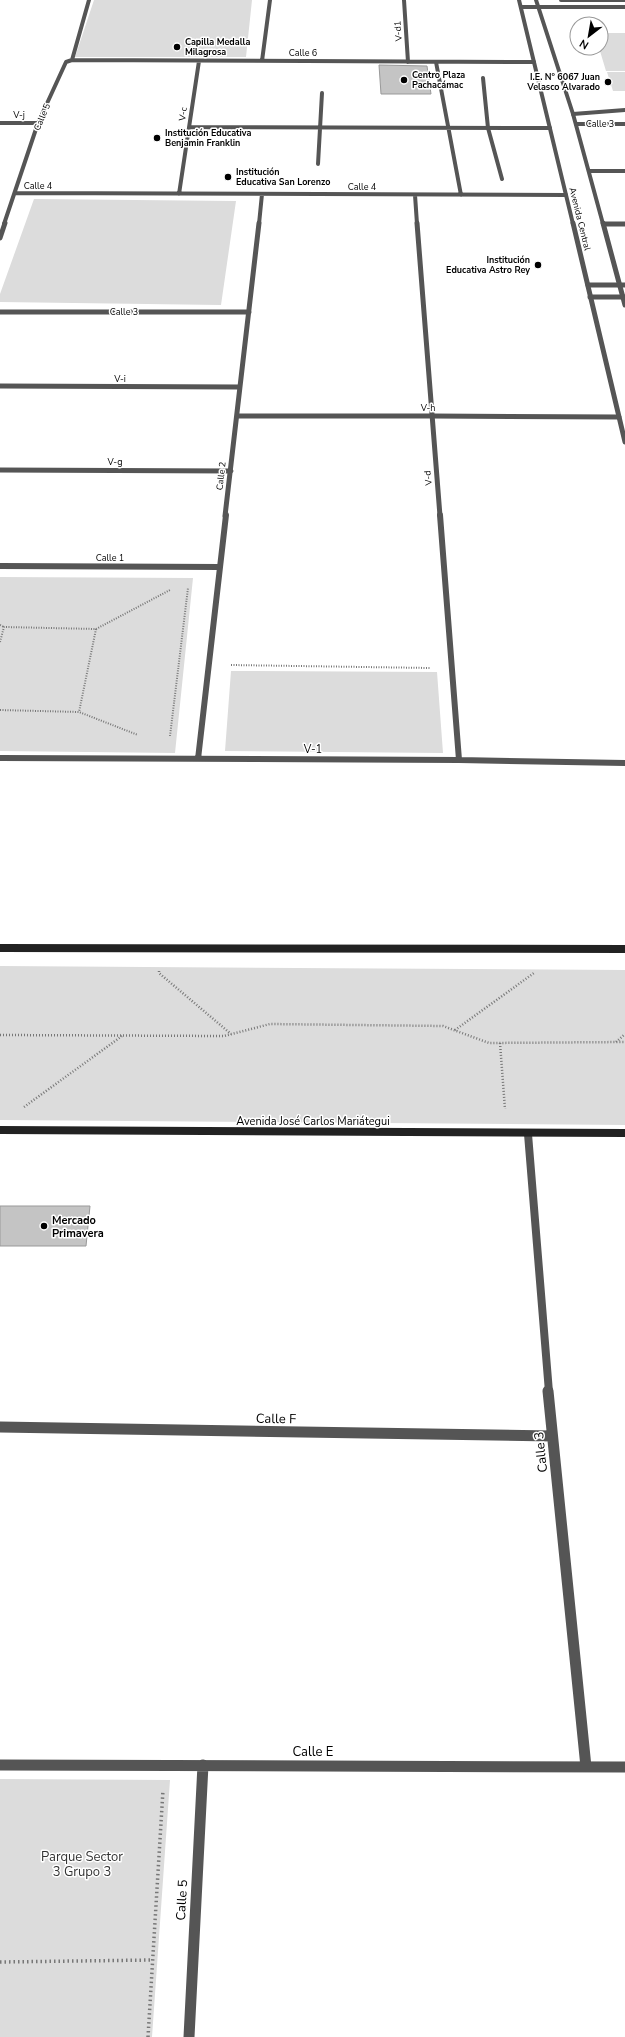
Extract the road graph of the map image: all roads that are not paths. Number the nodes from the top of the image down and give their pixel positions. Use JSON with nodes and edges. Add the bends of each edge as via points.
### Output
{"nodes":[{"id":1,"x":90,"y":0,"type":"edge"},
{"id":2,"x":270,"y":0,"type":"edge"},
{"id":3,"x":404,"y":0,"type":"edge"},
{"id":4,"x":519,"y":0,"type":"edge"},
{"id":5,"x":536,"y":0,"type":"edge"},
{"id":6,"x":561,"y":0,"type":"edge"},
{"id":7,"x":625,"y":0,"type":"edge"},
{"id":8,"x":521,"y":7,"type":"junction"},
{"id":9,"x":538,"y":7,"type":"junction"},
{"id":10,"x":625,"y":7,"type":"edge"},
{"id":11,"x":72,"y":60,"type":"junction"},
{"id":12,"x":199,"y":61,"type":"junction"},
{"id":13,"x":262,"y":61,"type":"junction"},
{"id":14,"x":408,"y":62,"type":"junction"},
{"id":15,"x":436,"y":62,"type":"junction"},
{"id":16,"x":534,"y":62,"type":"junction"},
{"id":17,"x":483,"y":78,"type":"dead end"},
{"id":18,"x":322,"y":93,"type":"dead end"},
{"id":19,"x":625,"y":110,"type":"edge"},
{"id":20,"x":573,"y":114,"type":"junction"},
{"id":21,"x":0,"y":123,"type":"edge"},
{"id":22,"x":38,"y":123,"type":"junction"},
{"id":23,"x":576,"y":124,"type":"junction"},
{"id":24,"x":625,"y":124,"type":"edge"},
{"id":25,"x":189,"y":127,"type":"junction"},
{"id":26,"x":320,"y":127,"type":"junction"},
{"id":27,"x":448,"y":128,"type":"junction"},
{"id":28,"x":488,"y":128,"type":"junction"},
{"id":29,"x":550,"y":128,"type":"junction"},
{"id":30,"x":318,"y":164,"type":"dead end"},
{"id":31,"x":589,"y":171,"type":"junction"},
{"id":32,"x":625,"y":171,"type":"edge"},
{"id":33,"x":502,"y":178,"type":"dead end"},
{"id":34,"x":15,"y":194,"type":"junction"},
{"id":35,"x":180,"y":194,"type":"junction"},
{"id":36,"x":262,"y":194,"type":"junction"},
{"id":37,"x":415,"y":195,"type":"junction"},
{"id":38,"x":461,"y":195,"type":"junction"},
{"id":39,"x":566,"y":195,"type":"junction"},
{"id":40,"x":604,"y":224,"type":"junction"},
{"id":41,"x":625,"y":224,"type":"edge"},
{"id":42,"x":0,"y":238,"type":"edge"},
{"id":43,"x":588,"y":285,"type":"junction"},
{"id":44,"x":619,"y":285,"type":"junction"},
{"id":45,"x":625,"y":285,"type":"edge"},
{"id":46,"x":590,"y":297,"type":"junction"},
{"id":47,"x":624,"y":297,"type":"edge"},
{"id":48,"x":625,"y":305,"type":"edge"},
{"id":49,"x":0,"y":312,"type":"edge"},
{"id":50,"x":249,"y":312,"type":"junction"},
{"id":51,"x":0,"y":386,"type":"edge"},
{"id":52,"x":240,"y":387,"type":"junction"},
{"id":53,"x":237,"y":416,"type":"junction"},
{"id":54,"x":432,"y":416,"type":"junction"},
{"id":55,"x":619,"y":417,"type":"junction"},
{"id":56,"x":625,"y":442,"type":"edge"},
{"id":57,"x":0,"y":470,"type":"edge"},
{"id":58,"x":231,"y":471,"type":"junction"},
{"id":59,"x":0,"y":566,"type":"edge"},
{"id":60,"x":220,"y":567,"type":"junction"},
{"id":61,"x":0,"y":758,"type":"edge"},
{"id":62,"x":198,"y":759,"type":"junction"},
{"id":63,"x":459,"y":760,"type":"junction"},
{"id":64,"x":625,"y":763,"type":"edge"},
{"id":65,"x":0,"y":948,"type":"edge"},
{"id":66,"x":625,"y":949,"type":"edge"},
{"id":67,"x":0,"y":1130,"type":"edge"},
{"id":68,"x":528,"y":1134,"type":"junction"},
{"id":69,"x":625,"y":1134,"type":"edge"},
{"id":70,"x":0,"y":1427,"type":"edge"},
{"id":71,"x":552,"y":1436,"type":"junction"},
{"id":72,"x":0,"y":1765,"type":"edge"},
{"id":73,"x":203,"y":1765,"type":"junction"},
{"id":74,"x":586,"y":1767,"type":"junction"},
{"id":75,"x":625,"y":1767,"type":"edge"},
{"id":76,"x":189,"y":2037,"type":"edge"}],
"edges":[{"from":1,"to":11,"type":"street","name":"Calle 5"},
{"from":2,"to":13,"type":"street"},
{"from":3,"to":14,"type":"street","name":"V-d1"},
{"from":4,"to":8,"type":"street","name":"Avenida Central"},
{"from":5,"to":9,"type":"street","name":"Avenida Central"},
{"from":6,"to":7,"type":"street"},
{"from":8,"to":9,"type":"street"},
{"from":8,"to":16,"type":"street","name":"Avenida Central"},
{"from":9,"to":10,"type":"street"},
{"from":9,"to":20,"type":"street","name":"Avenida Central"},
{"from":11,"to":12,"type":"street","name":"Calle 6"},
{"from":11,"to":22,"type":"street","name":"Calle 5","via":[[66,62]]},
{"from":12,"to":13,"type":"street","name":"Calle 6"},
{"from":12,"to":25,"type":"street","name":"V-c"},
{"from":13,"to":14,"type":"street","name":"Calle 6"},
{"from":14,"to":15,"type":"street","name":"Calle 6"},
{"from":15,"to":16,"type":"street","name":"Calle 6"},
{"from":15,"to":27,"type":"street"},
{"from":16,"to":29,"type":"street","name":"Avenida Central"},
{"from":17,"to":28,"type":"street"},
{"from":18,"to":26,"type":"street"},
{"from":19,"to":20,"type":"street"},
{"from":20,"to":23,"type":"street","name":"Avenida Central"},
{"from":21,"to":22,"type":"street","name":"V-j"},
{"from":22,"to":34,"type":"street","name":"Calle 5"},
{"from":23,"to":24,"type":"street","name":"Calle 3"},
{"from":23,"to":31,"type":"street","name":"Avenida Central"},
{"from":25,"to":26,"type":"street"},
{"from":25,"to":35,"type":"street","name":"V-c"},
{"from":26,"to":27,"type":"street"},
{"from":26,"to":30,"type":"street"},
{"from":27,"to":28,"type":"street"},
{"from":27,"to":38,"type":"street"},
{"from":28,"to":29,"type":"street"},
{"from":28,"to":33,"type":"street"},
{"from":29,"to":39,"type":"street","name":"Avenida Central"},
{"from":31,"to":32,"type":"street"},
{"from":31,"to":40,"type":"street","name":"Avenida Central"},
{"from":34,"to":35,"type":"street","name":"Calle 4"},
{"from":34,"to":42,"type":"street","name":"Calle 5"},
{"from":35,"to":36,"type":"street","name":"Calle 4"},
{"from":36,"to":37,"type":"street","name":"Calle 4"},
{"from":36,"to":50,"type":"street","name":"Calle 2"},
{"from":37,"to":38,"type":"street","name":"Calle 4"},
{"from":37,"to":54,"type":"street","name":"V-d"},
{"from":38,"to":39,"type":"street","name":"Calle 4"},
{"from":39,"to":43,"type":"street","name":"Avenida Central"},
{"from":40,"to":41,"type":"street"},
{"from":40,"to":44,"type":"street","name":"Avenida Central"},
{"from":43,"to":44,"type":"street"},
{"from":43,"to":46,"type":"street","name":"Avenida Central"},
{"from":44,"to":45,"type":"street"},
{"from":44,"to":47,"type":"street","name":"Avenida Central"},
{"from":46,"to":47,"type":"street"},
{"from":46,"to":55,"type":"street","name":"Avenida Central"},
{"from":47,"to":48,"type":"street","name":"Avenida Central"},
{"from":49,"to":50,"type":"street","name":"Calle 3"},
{"from":50,"to":52,"type":"street","name":"Calle 2"},
{"from":51,"to":52,"type":"street","name":"V-i"},
{"from":52,"to":53,"type":"street","name":"Calle 2"},
{"from":53,"to":54,"type":"street","name":"V-h"},
{"from":53,"to":58,"type":"street","name":"Calle 2"},
{"from":54,"to":55,"type":"street","name":"V-h"},
{"from":54,"to":63,"type":"street","name":"V-d"},
{"from":55,"to":56,"type":"street","name":"Avenida Central"},
{"from":57,"to":58,"type":"street","name":"V-g"},
{"from":58,"to":60,"type":"street","name":"Calle 2"},
{"from":59,"to":60,"type":"street","name":"Calle 1"},
{"from":60,"to":62,"type":"street","name":"Calle 2"},
{"from":61,"to":62,"type":"street","name":"V-1"},
{"from":62,"to":63,"type":"street","name":"V-1"},
{"from":63,"to":64,"type":"street","name":"V-1"},
{"from":65,"to":66,"type":"main road"},
{"from":67,"to":68,"type":"main road","name":"Avenida José Carlos Mariátegui"},
{"from":68,"to":69,"type":"main road","name":"Avenida José Carlos Mariátegui"},
{"from":68,"to":71,"type":"street","name":"Calle 3"},
{"from":70,"to":71,"type":"street","name":"Calle F"},
{"from":71,"to":74,"type":"street","name":"Calle 3"},
{"from":72,"to":73,"type":"street","name":"Calle E"},
{"from":73,"to":74,"type":"street","name":"Calle E"},
{"from":73,"to":76,"type":"street","name":"Calle 5"},
{"from":74,"to":75,"type":"street","name":"Calle E"}]}
